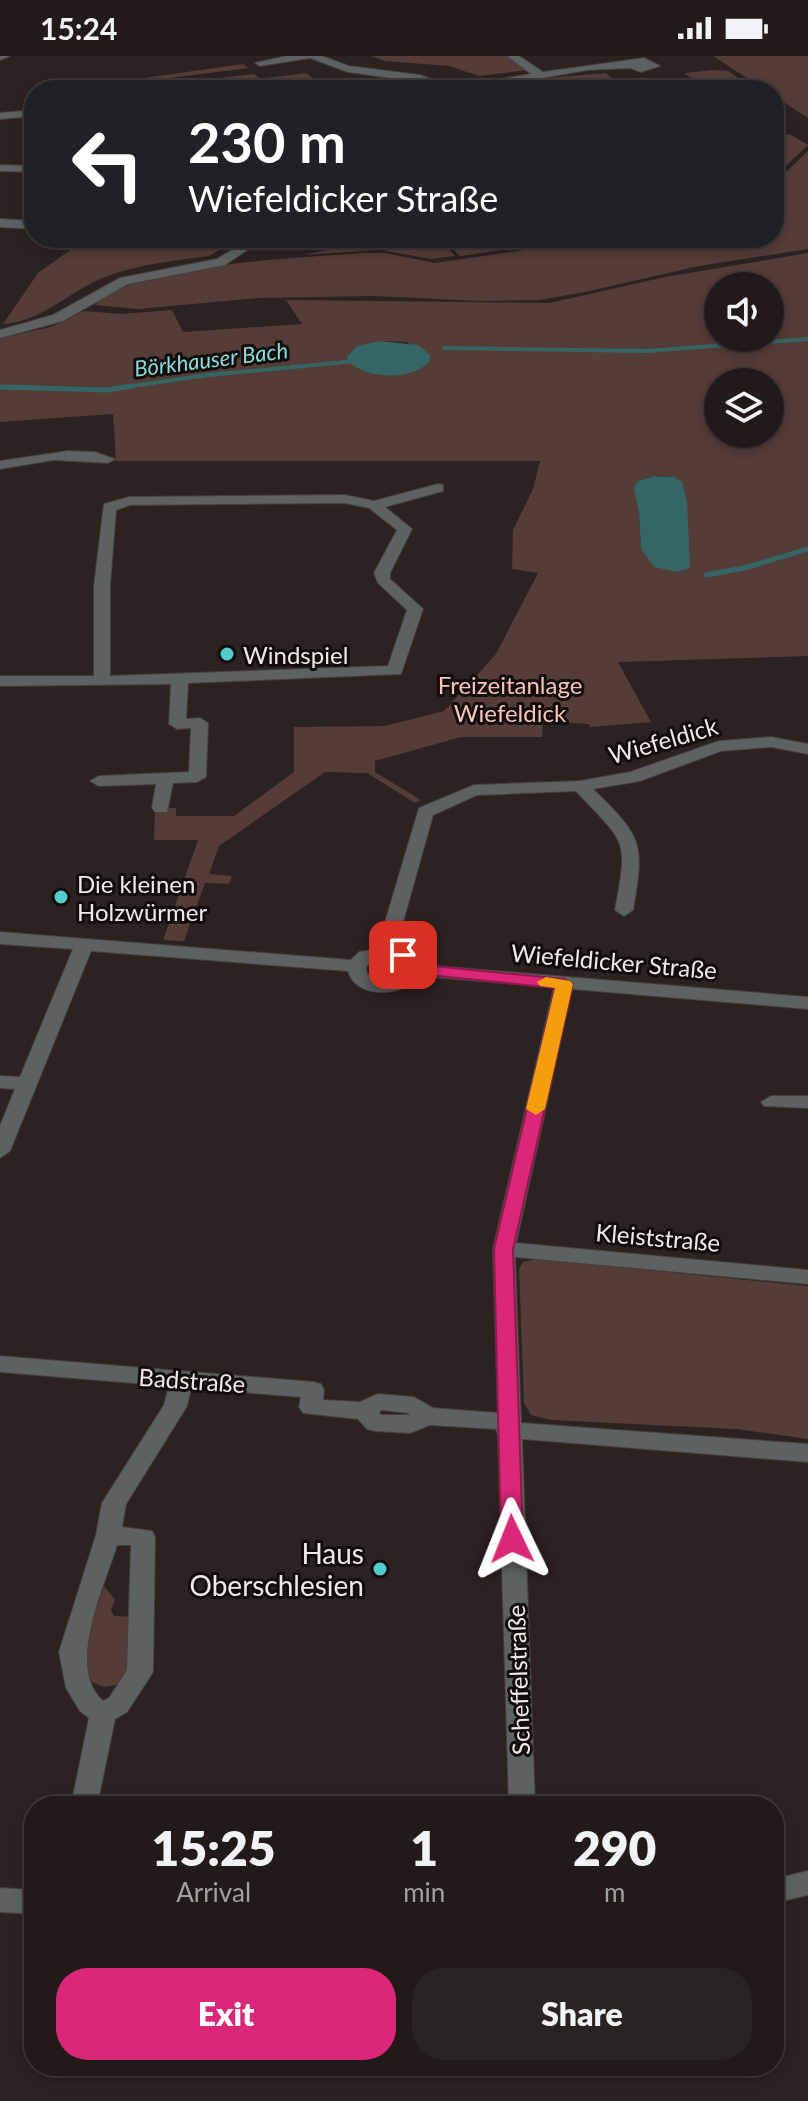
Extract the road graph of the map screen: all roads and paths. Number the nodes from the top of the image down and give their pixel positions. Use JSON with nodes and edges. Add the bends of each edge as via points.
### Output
{"nodes":[{"id":1,"x":307,"y":56,"type":"edge"},
{"id":2,"x":314,"y":56,"type":"edge"},
{"id":3,"x":512,"y":56,"type":"edge"},
{"id":4,"x":260,"y":63,"type":"dead end"},
{"id":5,"x":631,"y":65,"type":"dead end"},
{"id":6,"x":539,"y":74,"type":"junction"},
{"id":7,"x":421,"y":80,"type":"edge"},
{"id":8,"x":507,"y":80,"type":"edge"},
{"id":9,"x":24,"y":114,"type":"edge"},
{"id":10,"x":0,"y":116,"type":"edge"},
{"id":11,"x":0,"y":168,"type":"edge"},
{"id":12,"x":24,"y":169,"type":"edge"},
{"id":13,"x":0,"y":223,"type":"edge"},
{"id":14,"x":24,"y":224,"type":"edge"},
{"id":15,"x":241,"y":248,"type":"edge"},
{"id":16,"x":0,"y":334,"type":"edge"},
{"id":17,"x":108,"y":459,"type":"dead end"},
{"id":18,"x":0,"y":465,"type":"edge"},
{"id":19,"x":438,"y":488,"type":"dead end"},
{"id":20,"x":374,"y":505,"type":"junction"},
{"id":21,"x":180,"y":678,"type":"junction"},
{"id":22,"x":0,"y":681,"type":"edge"},
{"id":23,"x":102,"y":681,"type":"junction"},
{"id":24,"x":808,"y":749,"type":"edge"},
{"id":25,"x":165,"y":778,"type":"junction"},
{"id":26,"x":99,"y":781,"type":"dead end"},
{"id":27,"x":580,"y":786,"type":"junction"},
{"id":28,"x":161,"y":808,"type":"dead end"},
{"id":29,"x":624,"y":910,"type":"dead end"},
{"id":30,"x":0,"y":938,"type":"edge"},
{"id":31,"x":84,"y":945,"type":"junction"},
{"id":32,"x":385,"y":952,"type":"junction"},
{"id":33,"x":356,"y":966,"type":"junction"},
{"id":34,"x":415,"y":970,"type":"junction"},
{"id":35,"x":564,"y":984,"type":"junction"},
{"id":36,"x":808,"y":1003,"type":"edge"},
{"id":37,"x":0,"y":1082,"type":"edge"},
{"id":38,"x":26,"y":1084,"type":"junction"},
{"id":39,"x":771,"y":1102,"type":"dead end"},
{"id":40,"x":808,"y":1102,"type":"edge"},
{"id":41,"x":0,"y":1151,"type":"edge"},
{"id":42,"x":504,"y":1249,"type":"junction"},
{"id":43,"x":808,"y":1277,"type":"edge"},
{"id":44,"x":0,"y":1364,"type":"edge"},
{"id":45,"x":182,"y":1379,"type":"junction"},
{"id":46,"x":507,"y":1426,"type":"junction"},
{"id":47,"x":808,"y":1453,"type":"edge"},
{"id":48,"x":108,"y":1535,"type":"junction"},
{"id":49,"x":103,"y":1713,"type":"junction"},
{"id":50,"x":86,"y":1796,"type":"edge"},
{"id":51,"x":522,"y":1796,"type":"edge"},
{"id":52,"x":808,"y":1883,"type":"edge"},
{"id":53,"x":784,"y":1889,"type":"edge"},
{"id":54,"x":0,"y":1900,"type":"edge"},
{"id":55,"x":24,"y":1901,"type":"edge"}],
"edges":[{"from":1,"to":4,"type":"street"},
{"from":2,"to":7,"type":"street","via":[[344,70]]},
{"from":3,"to":6,"type":"street"},
{"from":5,"to":6,"type":"street"},
{"from":6,"to":8,"type":"street"},
{"from":9,"to":10,"type":"street"},
{"from":11,"to":12,"type":"street"},
{"from":13,"to":14,"type":"street"},
{"from":15,"to":16,"type":"street","via":[[227,260],[124,281],[58,318]]},
{"from":17,"to":18,"type":"street","via":[[69,456]]},
{"from":19,"to":20,"type":"street"},
{"from":20,"to":21,"type":"street","via":[[405,529],[382,573],[415,609],[395,671]]},
{"from":20,"to":23,"type":"street","via":[[345,499],[129,501],[109,507]]},
{"from":21,"to":23,"type":"street"},
{"from":21,"to":25,"type":"street","via":[[177,724],[200,723],[197,777]]},
{"from":22,"to":23,"type":"street"},
{"from":24,"to":27,"type":"street","name":"Wiefeldick","via":[[771,742],[719,746],[654,771]]},
{"from":25,"to":26,"type":"street"},
{"from":25,"to":28,"type":"street"},
{"from":27,"to":29,"type":"street","name":"Wiefeldick","via":[[629,843],[632,863]]},
{"from":27,"to":32,"type":"street","name":"Wiefeldick","via":[[474,790],[425,812]]},
{"from":30,"to":31,"type":"street"},
{"from":31,"to":33,"type":"street"},
{"from":31,"to":38,"type":"street"},
{"from":32,"to":33,"type":"street","via":[[366,956]]},
{"from":32,"to":34,"type":"street","name":"Wiefeldicker Straße","via":[[410,959]]},
{"from":33,"to":34,"type":"street","via":[[362,981],[380,986],[403,983]]},
{"from":34,"to":35,"type":"street","name":"Wiefeldicker Straße"},
{"from":35,"to":36,"type":"street","name":"Wiefeldicker Straße"},
{"from":35,"to":42,"type":"street","name":"Scheffelstraße"},
{"from":37,"to":38,"type":"street"},
{"from":38,"to":41,"type":"street"},
{"from":39,"to":40,"type":"street"},
{"from":42,"to":43,"type":"street","name":"Kleiststraße"},
{"from":42,"to":46,"type":"street","name":"Scheffelstraße"},
{"from":44,"to":45,"type":"street","name":"Badstraße"},
{"from":45,"to":46,"type":"street","name":"Badstraße","via":[[313,1390],[311,1407],[364,1411],[378,1402],[414,1405],[427,1416]]},
{"from":45,"to":48,"type":"street","via":[[175,1406],[114,1503]]},
{"from":46,"to":47,"type":"street","name":"Badstraße"},
{"from":46,"to":51,"type":"street","name":"Scheffelstraße"},
{"from":48,"to":49,"type":"street","via":[[72,1652],[72,1668],[86,1701]]},
{"from":48,"to":49,"type":"street","via":[[143,1537],[142,1645],[140,1672],[118,1705]]},
{"from":49,"to":50,"type":"street"},
{"from":52,"to":53,"type":"street"},
{"from":54,"to":55,"type":"street"}]}
